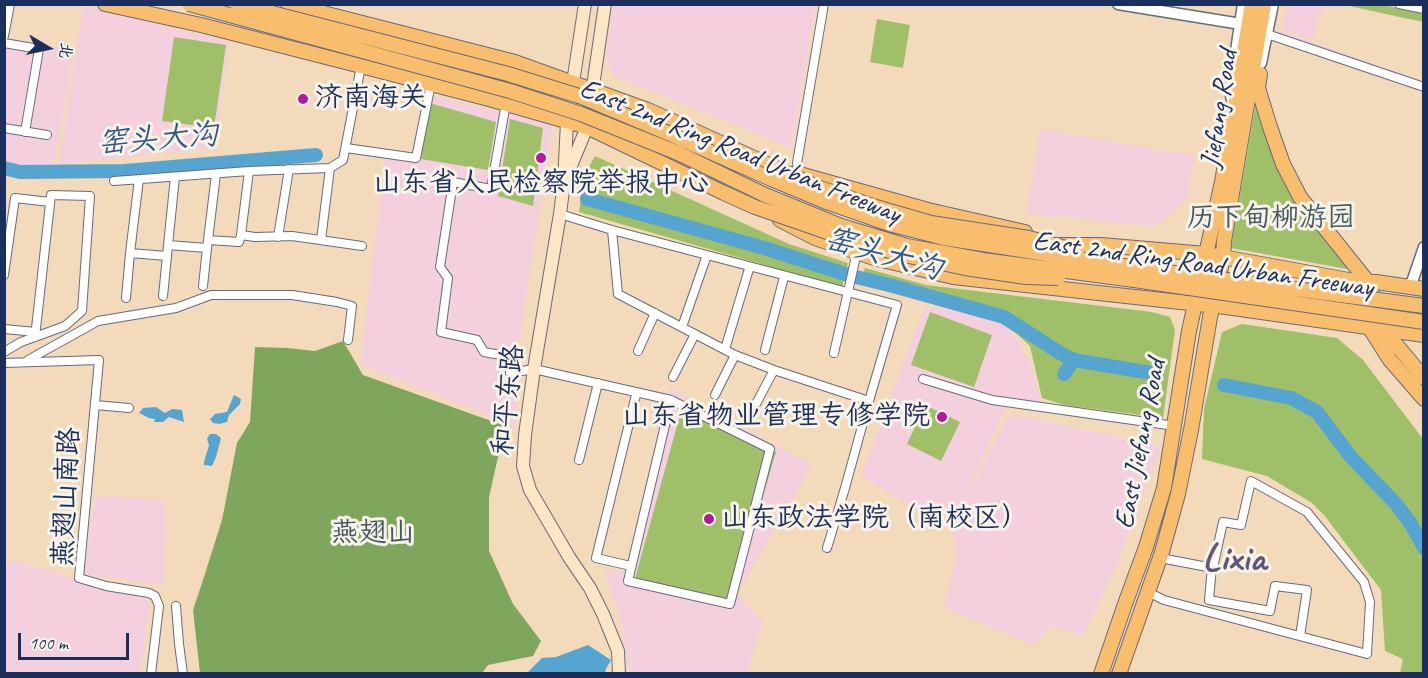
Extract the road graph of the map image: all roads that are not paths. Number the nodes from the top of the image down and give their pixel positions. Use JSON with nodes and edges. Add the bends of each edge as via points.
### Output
{"nodes":[{"id":1,"x":10,"y":4,"type":"edge"},
{"id":2,"x":105,"y":4,"type":"edge"},
{"id":3,"x":177,"y":4,"type":"edge"},
{"id":4,"x":189,"y":4,"type":"edge"},
{"id":5,"x":231,"y":4,"type":"edge"},
{"id":6,"x":237,"y":4,"type":"edge"},
{"id":7,"x":288,"y":4,"type":"edge"},
{"id":8,"x":585,"y":4,"type":"edge"},
{"id":9,"x":605,"y":4,"type":"edge"},
{"id":10,"x":824,"y":4,"type":"edge"},
{"id":11,"x":1118,"y":4,"type":"edge"},
{"id":12,"x":1243,"y":4,"type":"edge"},
{"id":13,"x":1252,"y":4,"type":"edge"},
{"id":14,"x":1263,"y":4,"type":"edge"},
{"id":15,"x":1273,"y":4,"type":"edge"},
{"id":16,"x":1399,"y":4,"type":"edge"},
{"id":17,"x":1424,"y":9,"type":"edge"},
{"id":18,"x":218,"y":13,"type":"junction"},
{"id":19,"x":1241,"y":24,"type":"junction"},
{"id":20,"x":225,"y":31,"type":"junction"},
{"id":21,"x":1267,"y":34,"type":"junction"},
{"id":22,"x":4,"y":36,"type":"edge"},
{"id":23,"x":4,"y":43,"type":"edge"},
{"id":24,"x":361,"y":66,"type":"junction"},
{"id":25,"x":1256,"y":71,"type":"junction"},
{"id":26,"x":573,"y":83,"type":"junction"},
{"id":27,"x":431,"y":84,"type":"junction"},
{"id":28,"x":1424,"y":87,"type":"edge"},
{"id":29,"x":594,"y":90,"type":"junction"},
{"id":30,"x":506,"y":104,"type":"junction"},
{"id":31,"x":1234,"y":110,"type":"junction"},
{"id":32,"x":567,"y":122,"type":"junction"},
{"id":33,"x":4,"y":128,"type":"edge"},
{"id":34,"x":587,"y":128,"type":"junction"},
{"id":35,"x":25,"y":132,"type":"junction"},
{"id":36,"x":46,"y":135,"type":"dead end"},
{"id":37,"x":346,"y":147,"type":"junction"},
{"id":38,"x":796,"y":163,"type":"dead end"},
{"id":39,"x":774,"y":167,"type":"junction"},
{"id":40,"x":330,"y":168,"type":"junction"},
{"id":41,"x":289,"y":170,"type":"junction"},
{"id":42,"x":249,"y":171,"type":"junction"},
{"id":43,"x":216,"y":174,"type":"junction"},
{"id":44,"x":176,"y":177,"type":"junction"},
{"id":45,"x":139,"y":179,"type":"junction"},
{"id":46,"x":114,"y":181,"type":"dead end"},
{"id":47,"x":564,"y":182,"type":"junction"},
{"id":48,"x":1227,"y":183,"type":"junction"},
{"id":49,"x":50,"y":202,"type":"junction"},
{"id":50,"x":755,"y":207,"type":"junction"},
{"id":51,"x":560,"y":214,"type":"junction"},
{"id":52,"x":612,"y":230,"type":"junction"},
{"id":53,"x":241,"y":235,"type":"junction"},
{"id":54,"x":278,"y":237,"type":"junction"},
{"id":55,"x":321,"y":240,"type":"junction"},
{"id":56,"x":168,"y":244,"type":"junction"},
{"id":57,"x":208,"y":244,"type":"junction"},
{"id":58,"x":362,"y":246,"type":"dead end"},
{"id":59,"x":1424,"y":247,"type":"edge"},
{"id":60,"x":130,"y":253,"type":"junction"},
{"id":61,"x":1206,"y":254,"type":"junction"},
{"id":62,"x":707,"y":255,"type":"junction"},
{"id":63,"x":167,"y":256,"type":"junction"},
{"id":64,"x":856,"y":256,"type":"junction"},
{"id":65,"x":1223,"y":258,"type":"junction"},
{"id":66,"x":749,"y":269,"type":"dead end"},
{"id":67,"x":1136,"y":274,"type":"junction"},
{"id":68,"x":4,"y":275,"type":"edge"},
{"id":69,"x":784,"y":277,"type":"dead end"},
{"id":70,"x":1368,"y":282,"type":"junction"},
{"id":71,"x":202,"y":286,"type":"dead end"},
{"id":72,"x":1407,"y":286,"type":"junction"},
{"id":73,"x":1045,"y":287,"type":"junction"},
{"id":74,"x":1424,"y":289,"type":"edge"},
{"id":75,"x":849,"y":291,"type":"junction"},
{"id":76,"x":163,"y":296,"type":"dead end"},
{"id":77,"x":126,"y":298,"type":"dead end"},
{"id":78,"x":1195,"y":304,"type":"junction"},
{"id":79,"x":1212,"y":306,"type":"junction"},
{"id":80,"x":1424,"y":306,"type":"edge"},
{"id":81,"x":655,"y":313,"type":"junction"},
{"id":82,"x":1424,"y":322,"type":"edge"},
{"id":83,"x":682,"y":327,"type":"junction"},
{"id":84,"x":1369,"y":327,"type":"junction"},
{"id":85,"x":4,"y":329,"type":"edge"},
{"id":86,"x":1384,"y":330,"type":"junction"},
{"id":87,"x":695,"y":334,"type":"junction"},
{"id":88,"x":35,"y":335,"type":"junction"},
{"id":89,"x":1424,"y":335,"type":"edge"},
{"id":90,"x":348,"y":340,"type":"dead end"},
{"id":91,"x":725,"y":350,"type":"junction"},
{"id":92,"x":765,"y":350,"type":"dead end"},
{"id":93,"x":638,"y":351,"type":"dead end"},
{"id":94,"x":4,"y":352,"type":"edge"},
{"id":95,"x":834,"y":352,"type":"dead end"},
{"id":96,"x":735,"y":354,"type":"junction"},
{"id":97,"x":26,"y":361,"type":"junction"},
{"id":98,"x":4,"y":363,"type":"edge"},
{"id":99,"x":534,"y":369,"type":"junction"},
{"id":100,"x":774,"y":370,"type":"junction"},
{"id":101,"x":674,"y":377,"type":"dead end"},
{"id":102,"x":1424,"y":378,"type":"edge"},
{"id":103,"x":923,"y":379,"type":"dead end"},
{"id":104,"x":598,"y":383,"type":"junction"},
{"id":105,"x":715,"y":394,"type":"dead end"},
{"id":106,"x":636,"y":395,"type":"dead end"},
{"id":107,"x":1424,"y":399,"type":"edge"},
{"id":108,"x":671,"y":400,"type":"junction"},
{"id":109,"x":869,"y":401,"type":"junction"},
{"id":110,"x":95,"y":405,"type":"junction"},
{"id":111,"x":129,"y":408,"type":"dead end"},
{"id":112,"x":750,"y":414,"type":"dead end"},
{"id":113,"x":1175,"y":426,"type":"junction"},
{"id":114,"x":579,"y":460,"type":"dead end"},
{"id":115,"x":827,"y":548,"type":"dead end"},
{"id":116,"x":1160,"y":558,"type":"junction"},
{"id":117,"x":632,"y":566,"type":"junction"},
{"id":118,"x":1212,"y":567,"type":"junction"},
{"id":119,"x":1148,"y":592,"type":"junction"},
{"id":120,"x":176,"y":606,"type":"dead end"},
{"id":121,"x":1300,"y":636,"type":"junction"},
{"id":122,"x":151,"y":674,"type":"edge"},
{"id":123,"x":183,"y":674,"type":"edge"},
{"id":124,"x":619,"y":674,"type":"edge"},
{"id":125,"x":1101,"y":674,"type":"edge"},
{"id":126,"x":1119,"y":674,"type":"edge"}],
"edges":[{"from":1,"to":22,"type":"street"},
{"from":2,"to":20,"type":"main road"},
{"from":3,"to":18,"type":"main road","bridge":true},
{"from":4,"to":18,"type":"main road","name":"East 2nd Ring Road Urban Freeway","bridge":true},
{"from":5,"to":20,"type":"street"},
{"from":6,"to":67,"type":"main road","name":"East 2nd Ring Road Urban Freeway","bridge":true,"via":[[582,97],[829,203],[889,224]]},
{"from":7,"to":26,"type":"main road","via":[[515,63]]},
{"from":8,"to":26,"type":"main road","name":"和平东路"},
{"from":9,"to":29,"type":"main road","name":"和平东路"},
{"from":10,"to":38,"type":"street"},
{"from":11,"to":19,"type":"street"},
{"from":12,"to":19,"type":"street"},
{"from":13,"to":31,"type":"main road","name":"Jiefang Road"},
{"from":14,"to":25,"type":"main road","name":"Jiefang Road"},
{"from":15,"to":21,"type":"street"},
{"from":16,"to":17,"type":"street"},
{"from":18,"to":67,"type":"main road","name":"East 2nd Ring Road Urban Freeway","bridge":true,"via":[[510,91],[581,114],[830,222],[907,246],[983,260]]},
{"from":19,"to":31,"type":"street","via":[[1230,91]]},
{"from":20,"to":24,"type":"main road"},
{"from":21,"to":25,"type":"street"},
{"from":21,"to":28,"type":"street"},
{"from":23,"to":35,"type":"street","via":[[39,49]]},
{"from":24,"to":27,"type":"main road"},
{"from":24,"to":37,"type":"street"},
{"from":25,"to":48,"type":"main road","name":"Jiefang Road"},
{"from":25,"to":70,"type":"main road","via":[[1270,127],[1300,197]]},
{"from":26,"to":29,"type":"main road"},
{"from":26,"to":32,"type":"main road","name":"和平东路"},
{"from":27,"to":30,"type":"main road"},
{"from":27,"to":37,"type":"street","via":[[416,158]]},
{"from":29,"to":34,"type":"main road","name":"和平东路"},
{"from":29,"to":39,"type":"main road"},
{"from":30,"to":32,"type":"main road"},
{"from":30,"to":99,"type":"street","via":[[491,189],[453,182],[440,267],[448,278],[441,332],[477,340],[484,352],[512,357],[510,373]]},
{"from":31,"to":48,"type":"main road","name":"Jiefang Road"},
{"from":32,"to":34,"type":"main road"},
{"from":32,"to":47,"type":"main road","name":"和平东路"},
{"from":33,"to":35,"type":"street"},
{"from":34,"to":47,"type":"main road","name":"和平东路"},
{"from":34,"to":50,"type":"main road"},
{"from":35,"to":36,"type":"street"},
{"from":37,"to":40,"type":"street","via":[[344,160]]},
{"from":39,"to":61,"type":"main road","via":[[928,210],[1082,244]]},
{"from":39,"to":67,"type":"main road","bridge":true,"via":[[876,207],[931,223],[1029,238]]},
{"from":40,"to":41,"type":"street"},
{"from":40,"to":55,"type":"street"},
{"from":41,"to":42,"type":"street"},
{"from":41,"to":54,"type":"street"},
{"from":42,"to":43,"type":"street"},
{"from":42,"to":53,"type":"street"},
{"from":43,"to":44,"type":"street"},
{"from":43,"to":57,"type":"street"},
{"from":44,"to":45,"type":"street"},
{"from":44,"to":56,"type":"street"},
{"from":45,"to":46,"type":"street"},
{"from":45,"to":60,"type":"street"},
{"from":47,"to":51,"type":"main road","name":"和平东路"},
{"from":48,"to":61,"type":"main road","name":"Jiefang Road"},
{"from":48,"to":65,"type":"main road","name":"Jiefang Road"},
{"from":49,"to":68,"type":"street","via":[[15,198]]},
{"from":49,"to":88,"type":"street"},
{"from":49,"to":88,"type":"street","via":[[51,195],[90,196],[82,311],[65,326]]},
{"from":50,"to":64,"type":"main road"},
{"from":50,"to":67,"type":"main road","bridge":true,"via":[[932,262],[1026,277]]},
{"from":50,"to":73,"type":"main road","via":[[775,208],[903,251],[1028,272]]},
{"from":51,"to":52,"type":"street"},
{"from":51,"to":99,"type":"main road","name":"和平东路"},
{"from":52,"to":62,"type":"street"},
{"from":52,"to":81,"type":"street","via":[[618,294]]},
{"from":53,"to":54,"type":"street"},
{"from":53,"to":57,"type":"street","via":[[239,242]]},
{"from":54,"to":55,"type":"street"},
{"from":55,"to":58,"type":"street"},
{"from":56,"to":57,"type":"street"},
{"from":56,"to":63,"type":"street"},
{"from":57,"to":71,"type":"street"},
{"from":59,"to":72,"type":"street"},
{"from":60,"to":63,"type":"street"},
{"from":60,"to":77,"type":"street"},
{"from":61,"to":65,"type":"main road"},
{"from":61,"to":78,"type":"main road","name":"East Jiefang Road"},
{"from":62,"to":75,"type":"street"},
{"from":62,"to":83,"type":"street"},
{"from":63,"to":76,"type":"street"},
{"from":64,"to":73,"type":"main road","via":[[953,277]]},
{"from":64,"to":75,"type":"street"},
{"from":65,"to":70,"type":"main road"},
{"from":65,"to":79,"type":"main road","name":"East Jiefang Road"},
{"from":66,"to":91,"type":"street"},
{"from":67,"to":80,"type":"main road","name":"East 2nd Ring Road Urban Freeway","bridge":true},
{"from":67,"to":82,"type":"main road","name":"East 2nd Ring Road Urban Freeway","bridge":true},
{"from":69,"to":92,"type":"street"},
{"from":70,"to":72,"type":"main road"},
{"from":70,"to":84,"type":"main road"},
{"from":70,"to":86,"type":"main road"},
{"from":72,"to":74,"type":"main road"},
{"from":73,"to":78,"type":"main road"},
{"from":75,"to":95,"type":"street"},
{"from":75,"to":109,"type":"street","via":[[897,305]]},
{"from":78,"to":79,"type":"main road"},
{"from":78,"to":113,"type":"main road","name":"East Jiefang Road"},
{"from":79,"to":84,"type":"main road"},
{"from":79,"to":116,"type":"main road","name":"East Jiefang Road","via":[[1178,494]]},
{"from":81,"to":83,"type":"street"},
{"from":81,"to":93,"type":"street"},
{"from":83,"to":87,"type":"street"},
{"from":84,"to":86,"type":"main road"},
{"from":84,"to":107,"type":"main road","via":[[1390,360]]},
{"from":85,"to":88,"type":"street"},
{"from":86,"to":89,"type":"main road"},
{"from":86,"to":102,"type":"main road"},
{"from":87,"to":91,"type":"street"},
{"from":87,"to":101,"type":"street"},
{"from":88,"to":94,"type":"street"},
{"from":90,"to":97,"type":"street","via":[[352,306],[292,295],[211,295],[176,308],[98,321]]},
{"from":91,"to":96,"type":"street"},
{"from":96,"to":100,"type":"street"},
{"from":96,"to":105,"type":"street"},
{"from":97,"to":98,"type":"street","name":"燕翅山南路"},
{"from":97,"to":110,"type":"street","name":"燕翅山南路","via":[[99,360]]},
{"from":99,"to":104,"type":"street"},
{"from":99,"to":124,"type":"main road","name":"和平东路","via":[[523,466],[530,490],[594,596],[618,651]]},
{"from":100,"to":109,"type":"street"},
{"from":100,"to":112,"type":"street"},
{"from":103,"to":113,"type":"street","via":[[992,400]]},
{"from":104,"to":108,"type":"street"},
{"from":104,"to":114,"type":"street"},
{"from":106,"to":117,"type":"street","via":[[596,558]]},
{"from":108,"to":117,"type":"street"},
{"from":108,"to":117,"type":"street","via":[[770,449],[730,604],[628,581]]},
{"from":109,"to":115,"type":"street"},
{"from":110,"to":111,"type":"street"},
{"from":110,"to":122,"type":"street","name":"燕翅山南路","via":[[79,578],[155,596],[159,606]]},
{"from":113,"to":125,"type":"main road","name":"East Jiefang Road","via":[[1164,488]]},
{"from":116,"to":118,"type":"street"},
{"from":116,"to":119,"type":"main road","name":"East Jiefang Road"},
{"from":118,"to":121,"type":"street","via":[[1209,600],[1270,611],[1275,586],[1307,590]]},
{"from":118,"to":121,"type":"street","via":[[1223,522],[1241,525],[1251,481],[1306,512],[1365,582],[1370,602],[1366,654]]},
{"from":119,"to":121,"type":"street","via":[[1164,600]]},
{"from":119,"to":126,"type":"main road","name":"East Jiefang Road"},
{"from":120,"to":123,"type":"street"}]}
